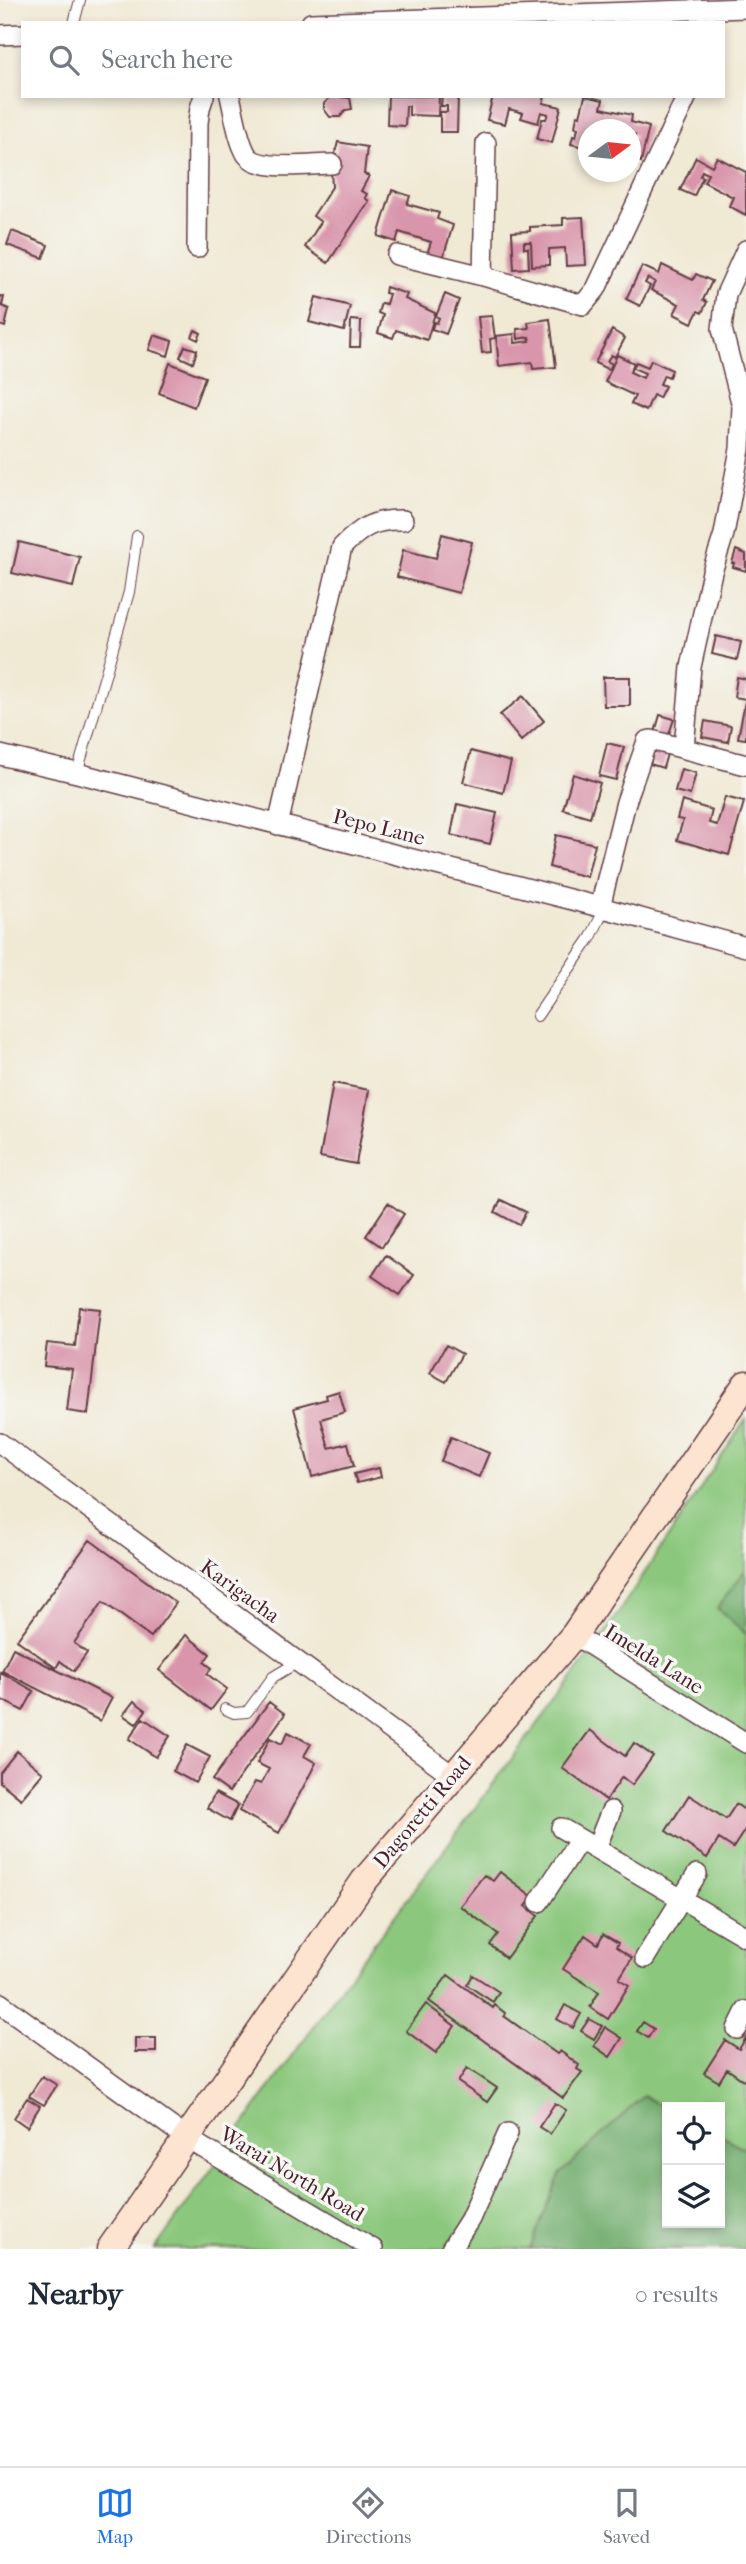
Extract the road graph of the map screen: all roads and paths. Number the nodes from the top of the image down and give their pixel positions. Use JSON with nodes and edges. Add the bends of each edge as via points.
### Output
{"nodes":[{"id":1,"x":80,"y":0,"type":"edge"},
{"id":2,"x":746,"y":8,"type":"edge"},
{"id":3,"x":709,"y":16,"type":"edge"},
{"id":4,"x":75,"y":21,"type":"edge"},
{"id":5,"x":425,"y":21,"type":"edge"},
{"id":6,"x":21,"y":34,"type":"edge"},
{"id":7,"x":0,"y":35,"type":"edge"},
{"id":8,"x":203,"y":98,"type":"edge"},
{"id":9,"x":231,"y":98,"type":"edge"},
{"id":10,"x":686,"y":98,"type":"edge"},
{"id":11,"x":486,"y":144,"type":"dead end"},
{"id":12,"x":332,"y":164,"type":"dead end"},
{"id":13,"x":197,"y":248,"type":"dead end"},
{"id":14,"x":746,"y":250,"type":"edge"},
{"id":15,"x":397,"y":255,"type":"dead end"},
{"id":16,"x":483,"y":276,"type":"junction"},
{"id":17,"x":403,"y":520,"type":"dead end"},
{"id":18,"x":137,"y":537,"type":"dead end"},
{"id":19,"x":684,"y":748,"type":"junction"},
{"id":20,"x":0,"y":755,"type":"edge"},
{"id":21,"x":746,"y":765,"type":"edge"},
{"id":22,"x":77,"y":773,"type":"junction"},
{"id":23,"x":278,"y":825,"type":"junction"},
{"id":24,"x":602,"y":908,"type":"junction"},
{"id":25,"x":746,"y":947,"type":"edge"},
{"id":26,"x":537,"y":1016,"type":"dead end"},
{"id":27,"x":746,"y":1384,"type":"edge"},
{"id":28,"x":0,"y":1443,"type":"edge"},
{"id":29,"x":574,"y":1635,"type":"junction"},
{"id":30,"x":298,"y":1662,"type":"junction"},
{"id":31,"x":225,"y":1709,"type":"dead end"},
{"id":32,"x":746,"y":1743,"type":"edge"},
{"id":33,"x":453,"y":1775,"type":"junction"},
{"id":34,"x":611,"y":1811,"type":"dead end"},
{"id":35,"x":561,"y":1828,"type":"dead end"},
{"id":36,"x":588,"y":1843,"type":"junction"},
{"id":37,"x":697,"y":1874,"type":"dead end"},
{"id":38,"x":682,"y":1897,"type":"junction"},
{"id":39,"x":539,"y":1902,"type":"dead end"},
{"id":40,"x":746,"y":1937,"type":"edge"},
{"id":41,"x":645,"y":1958,"type":"dead end"},
{"id":42,"x":0,"y":2003,"type":"edge"},
{"id":43,"x":746,"y":2011,"type":"edge"},
{"id":44,"x":737,"y":2029,"type":"dead end"},
{"id":45,"x":508,"y":2133,"type":"dead end"},
{"id":46,"x":188,"y":2139,"type":"junction"},
{"id":47,"x":110,"y":2249,"type":"edge"},
{"id":48,"x":373,"y":2249,"type":"edge"},
{"id":49,"x":451,"y":2249,"type":"edge"}],
"edges":[{"from":1,"to":4,"type":"lane"},
{"from":2,"to":3,"type":"street"},
{"from":3,"to":5,"type":"street"},
{"from":6,"to":7,"type":"street"},
{"from":8,"to":13,"type":"street","via":[[198,122]]},
{"from":9,"to":12,"type":"street","via":[[243,145],[256,163]]},
{"from":10,"to":16,"type":"street","via":[[596,289],[583,306]]},
{"from":11,"to":16,"type":"street"},
{"from":14,"to":19,"type":"street","via":[[726,293],[722,329],[742,406],[740,449],[691,667]]},
{"from":15,"to":16,"type":"street"},
{"from":17,"to":23,"type":"street","via":[[387,519],[360,528],[342,547]]},
{"from":18,"to":22,"type":"lane","via":[[129,592]]},
{"from":19,"to":21,"type":"street"},
{"from":19,"to":24,"type":"street","via":[[651,740],[643,747]]},
{"from":20,"to":22,"type":"street","name":"Pepo Lane"},
{"from":22,"to":23,"type":"street","name":"Pepo Lane"},
{"from":23,"to":24,"type":"street","name":"Pepo Lane"},
{"from":24,"to":25,"type":"street","name":"Pepo Lane"},
{"from":24,"to":26,"type":"lane","via":[[591,937]]},
{"from":27,"to":29,"type":"main road","name":"Dagoretti Road"},
{"from":28,"to":30,"type":"street","name":"Karigacha"},
{"from":29,"to":32,"type":"street","name":"Imelda Lane"},
{"from":29,"to":33,"type":"main road","name":"Dagoretti Road"},
{"from":30,"to":31,"type":"lane","via":[[273,1677],[247,1712]]},
{"from":30,"to":33,"type":"street","name":"Karigacha"},
{"from":33,"to":46,"type":"main road","name":"Dagoretti Road","via":[[364,1881]]},
{"from":34,"to":36,"type":"street"},
{"from":35,"to":36,"type":"street"},
{"from":36,"to":38,"type":"street"},
{"from":36,"to":39,"type":"street"},
{"from":37,"to":38,"type":"street"},
{"from":38,"to":40,"type":"street"},
{"from":38,"to":41,"type":"street"},
{"from":42,"to":46,"type":"street","name":"Warai North Road"},
{"from":43,"to":44,"type":"street"},
{"from":45,"to":49,"type":"street","via":[[470,2219]]},
{"from":46,"to":47,"type":"main road","name":"Dagoretti Road"},
{"from":46,"to":48,"type":"street","name":"Warai North Road"}]}
